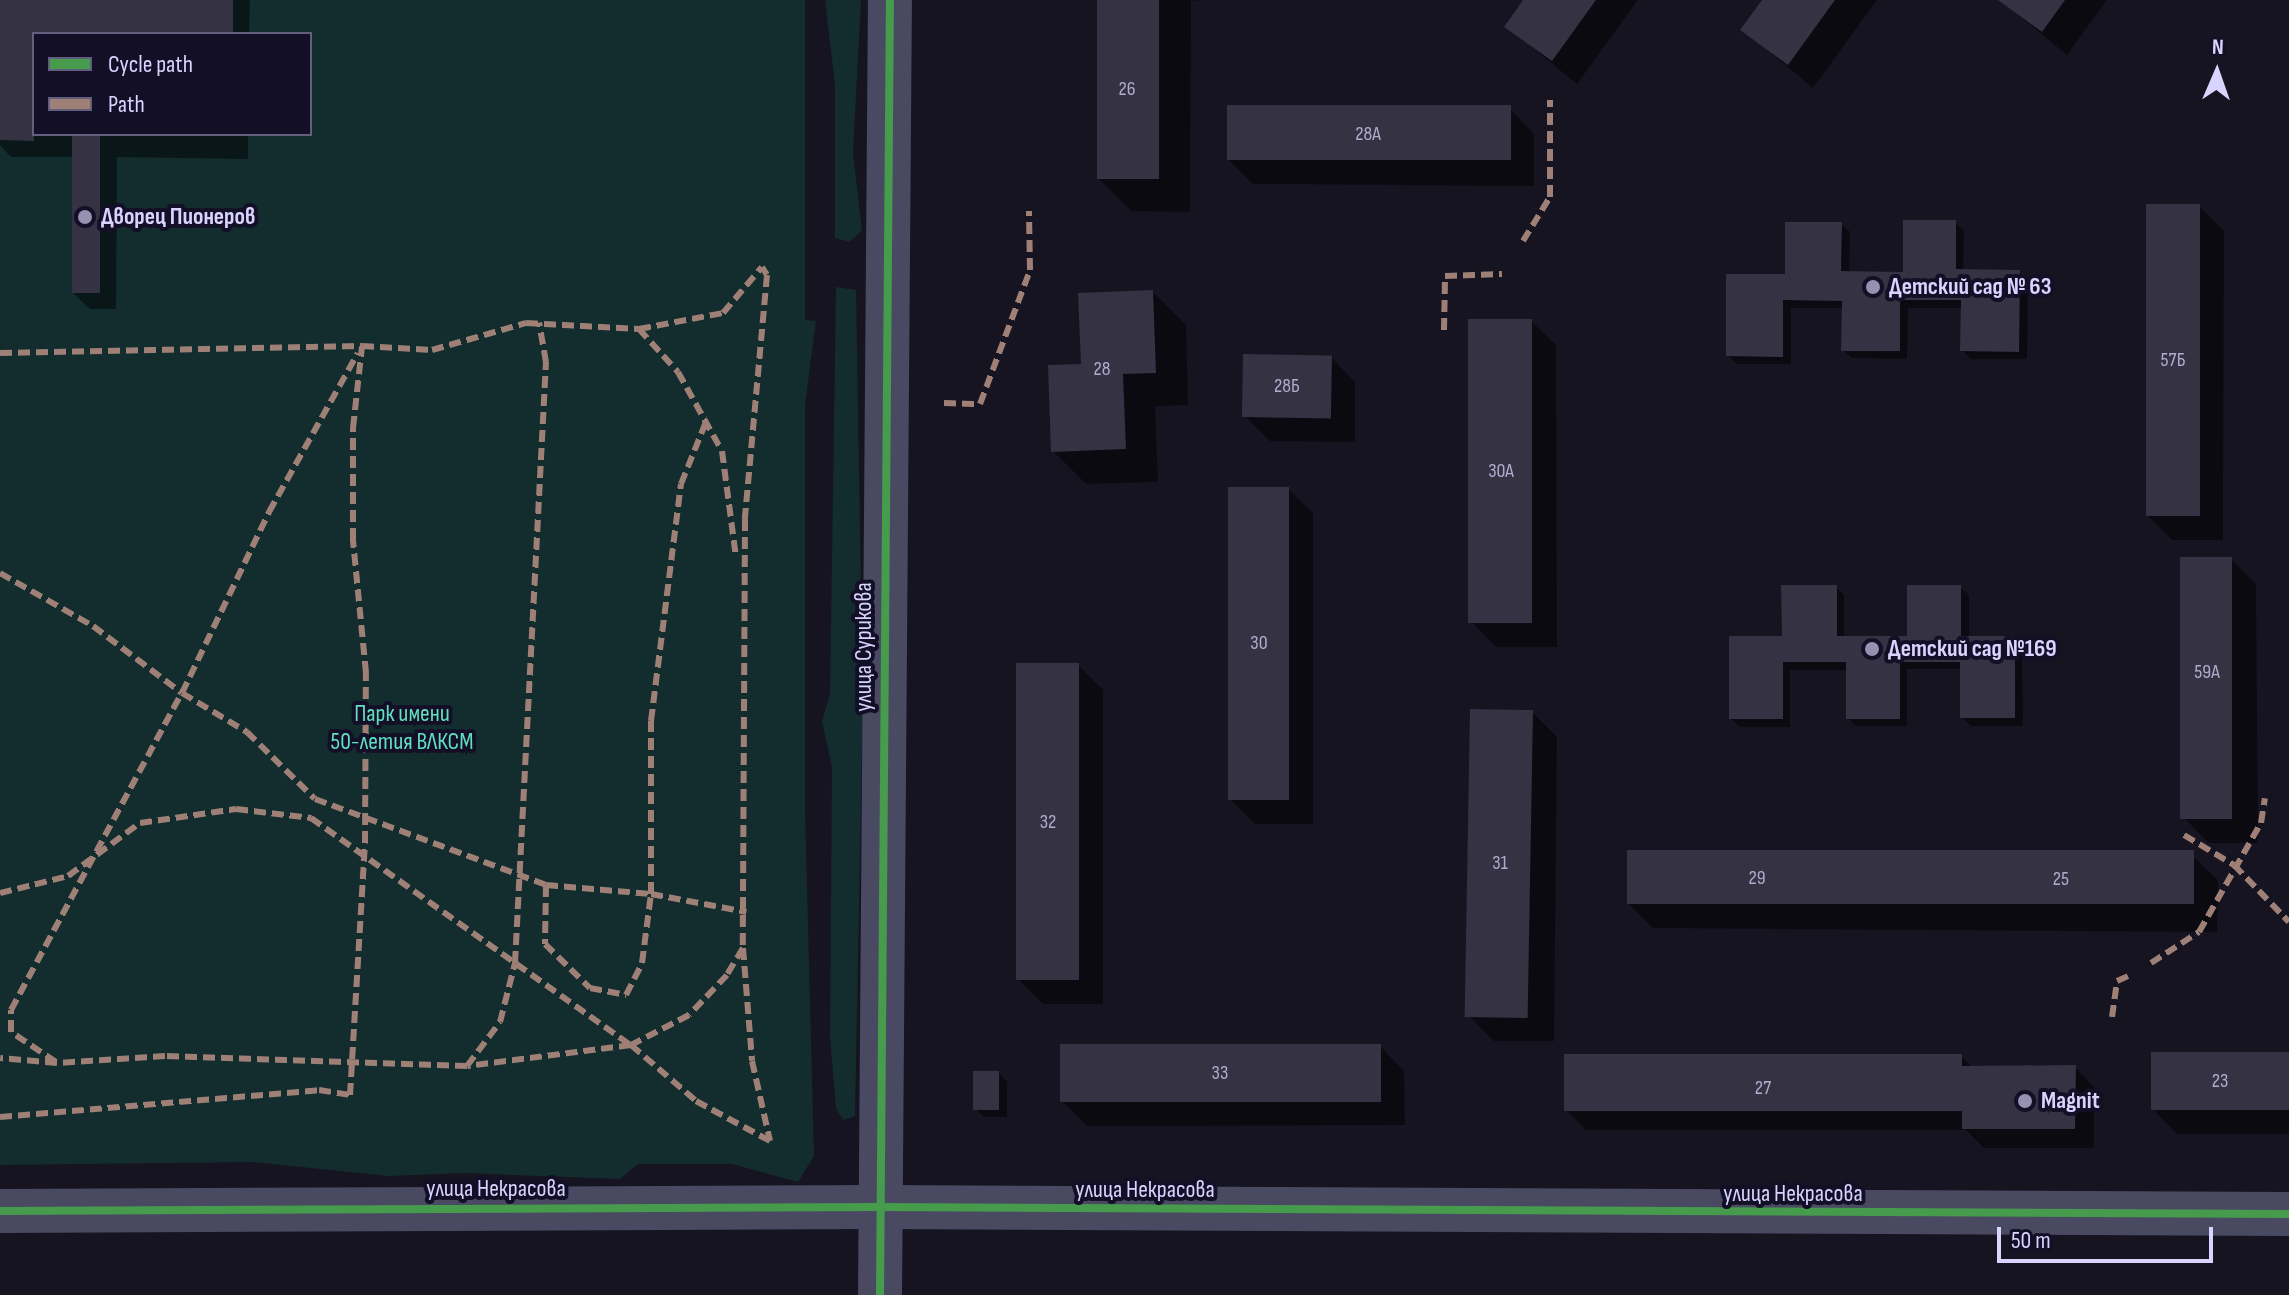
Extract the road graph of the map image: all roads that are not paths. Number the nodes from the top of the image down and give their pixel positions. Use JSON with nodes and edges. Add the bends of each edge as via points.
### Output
{"nodes":[{"id":1,"x":890,"y":0,"type":"edge"},
{"id":2,"x":880,"y":1207,"type":"junction"},
{"id":3,"x":0,"y":1211,"type":"edge"},
{"id":4,"x":2289,"y":1214,"type":"edge"},
{"id":5,"x":880,"y":1295,"type":"edge"}],
"edges":[{"from":1,"to":2,"type":"street","name":"улица Сурикова"},
{"from":2,"to":3,"type":"street","name":"улица Некрасова"},
{"from":2,"to":4,"type":"street","name":"улица Некрасова"},
{"from":2,"to":5,"type":"street","name":"улица Сурикова"}]}
